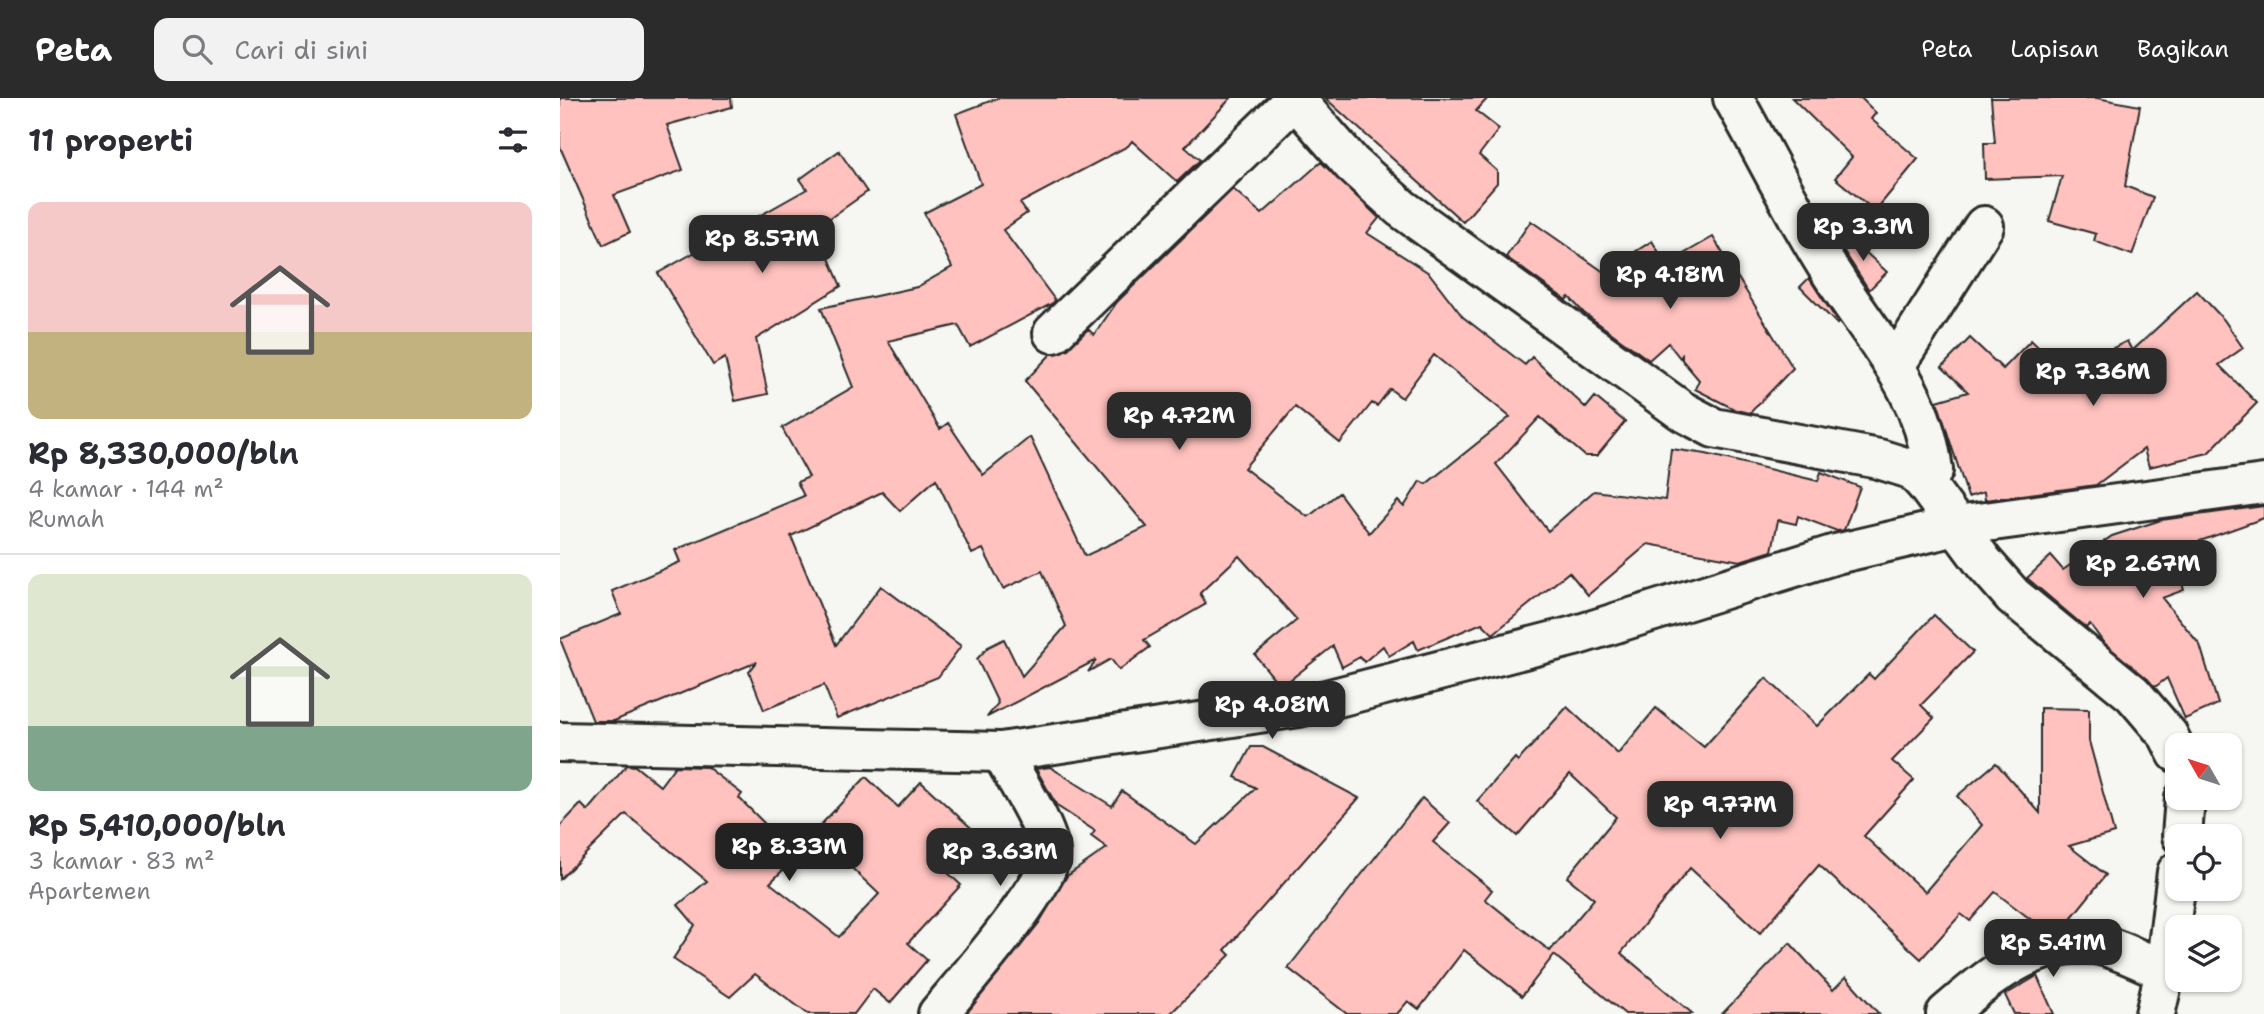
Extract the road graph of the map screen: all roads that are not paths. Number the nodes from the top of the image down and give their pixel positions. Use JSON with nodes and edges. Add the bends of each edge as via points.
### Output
{"nodes":[{"id":1,"x":1295,"y":98,"type":"edge"},
{"id":2,"x":1733,"y":98,"type":"edge"},
{"id":3,"x":1984,"y":226,"type":"dead end"},
{"id":4,"x":1053,"y":334,"type":"dead end"},
{"id":5,"x":1896,"y":365,"type":"junction"},
{"id":6,"x":1924,"y":482,"type":"junction"},
{"id":7,"x":2264,"y":484,"type":"edge"},
{"id":8,"x":1956,"y":526,"type":"junction"},
{"id":9,"x":2166,"y":733,"type":"edge"},
{"id":10,"x":560,"y":742,"type":"edge"},
{"id":11,"x":1001,"y":752,"type":"junction"},
{"id":12,"x":2165,"y":971,"type":"joint"},
{"id":13,"x":938,"y":1014,"type":"edge"},
{"id":14,"x":1946,"y":1014,"type":"edge"},
{"id":15,"x":2155,"y":1014,"type":"edge"}],
"edges":[{"from":1,"to":4,"type":"street"},
{"from":1,"to":6,"type":"street","via":[[1352,163],[1401,208],[1682,411],[1714,428],[1893,461]]},
{"from":2,"to":5,"type":"street","via":[[1838,284]]},
{"from":3,"to":5,"type":"street"},
{"from":5,"to":6,"type":"street","via":[[1917,408],[1930,450],[1933,470]]},
{"from":6,"to":8,"type":"street"},
{"from":7,"to":8,"type":"street"},
{"from":8,"to":9,"type":"street","via":[[2014,596],[2133,694]]},
{"from":8,"to":11,"type":"street","via":[[1836,554],[1574,636],[1298,707]]},
{"from":10,"to":11,"type":"street"},
{"from":11,"to":13,"type":"street","via":[[1048,839],[1051,856],[1020,915]]},
{"from":12,"to":14,"type":"street","via":[[2095,944],[2056,947],[2020,956]]},
{"from":12,"to":15,"type":"street"}]}
